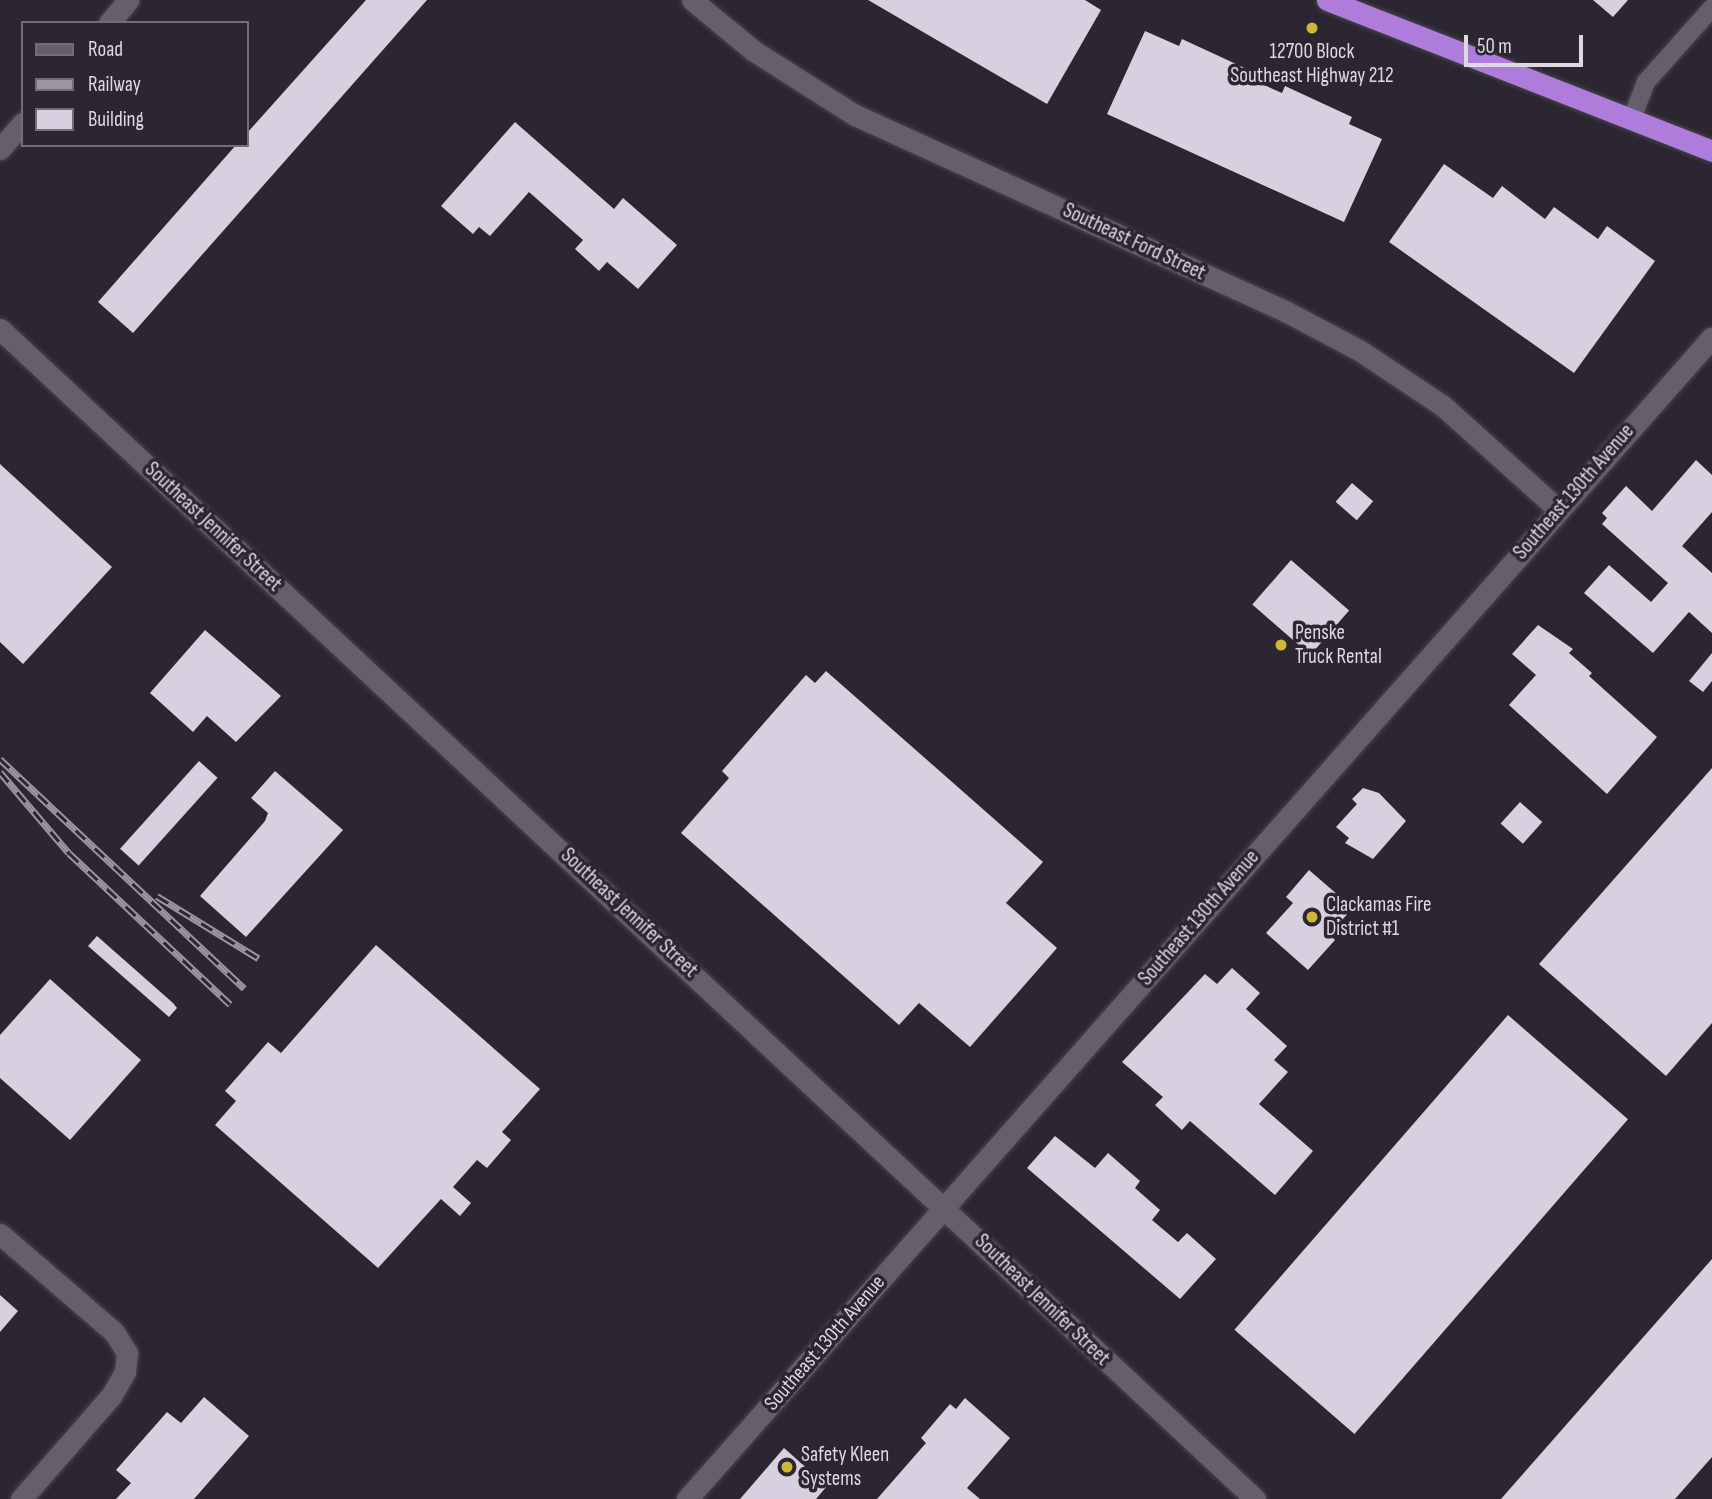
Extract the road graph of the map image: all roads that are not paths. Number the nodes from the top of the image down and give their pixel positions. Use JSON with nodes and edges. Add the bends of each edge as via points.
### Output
{"nodes":[{"id":1,"x":128,"y":0,"type":"edge"},
{"id":2,"x":692,"y":0,"type":"edge"},
{"id":3,"x":1327,"y":0,"type":"edge"},
{"id":4,"x":1712,"y":8,"type":"edge"},
{"id":5,"x":110,"y":21,"type":"edge"},
{"id":6,"x":1631,"y":121,"type":"junction"},
{"id":7,"x":21,"y":124,"type":"edge"},
{"id":8,"x":0,"y":149,"type":"edge"},
{"id":9,"x":1712,"y":151,"type":"edge"},
{"id":10,"x":0,"y":329,"type":"edge"},
{"id":11,"x":1712,"y":337,"type":"edge"},
{"id":12,"x":1559,"y":510,"type":"junction"},
{"id":13,"x":945,"y":1207,"type":"junction"},
{"id":14,"x":0,"y":1234,"type":"edge"},
{"id":15,"x":21,"y":1499,"type":"edge"},
{"id":16,"x":687,"y":1499,"type":"edge"},
{"id":17,"x":1255,"y":1499,"type":"edge"}],
"edges":[{"from":1,"to":5,"type":"street"},
{"from":2,"to":12,"type":"street","name":"Southeast Ford Street","via":[[754,51],[855,115],[1359,350],[1443,406]]},
{"from":3,"to":6,"type":"highway"},
{"from":4,"to":6,"type":"street","via":[[1646,82]]},
{"from":6,"to":9,"type":"highway"},
{"from":7,"to":8,"type":"street"},
{"from":10,"to":13,"type":"street","name":"Southeast Jennifer Street"},
{"from":11,"to":12,"type":"street","name":"Southeast 130th Avenue"},
{"from":12,"to":13,"type":"street","name":"Southeast 130th Avenue"},
{"from":13,"to":16,"type":"street","name":"Southeast 130th Avenue"},
{"from":13,"to":17,"type":"street","name":"Southeast Jennifer Street"},
{"from":14,"to":15,"type":"street","via":[[114,1332],[127,1359],[111,1396]]}]}
